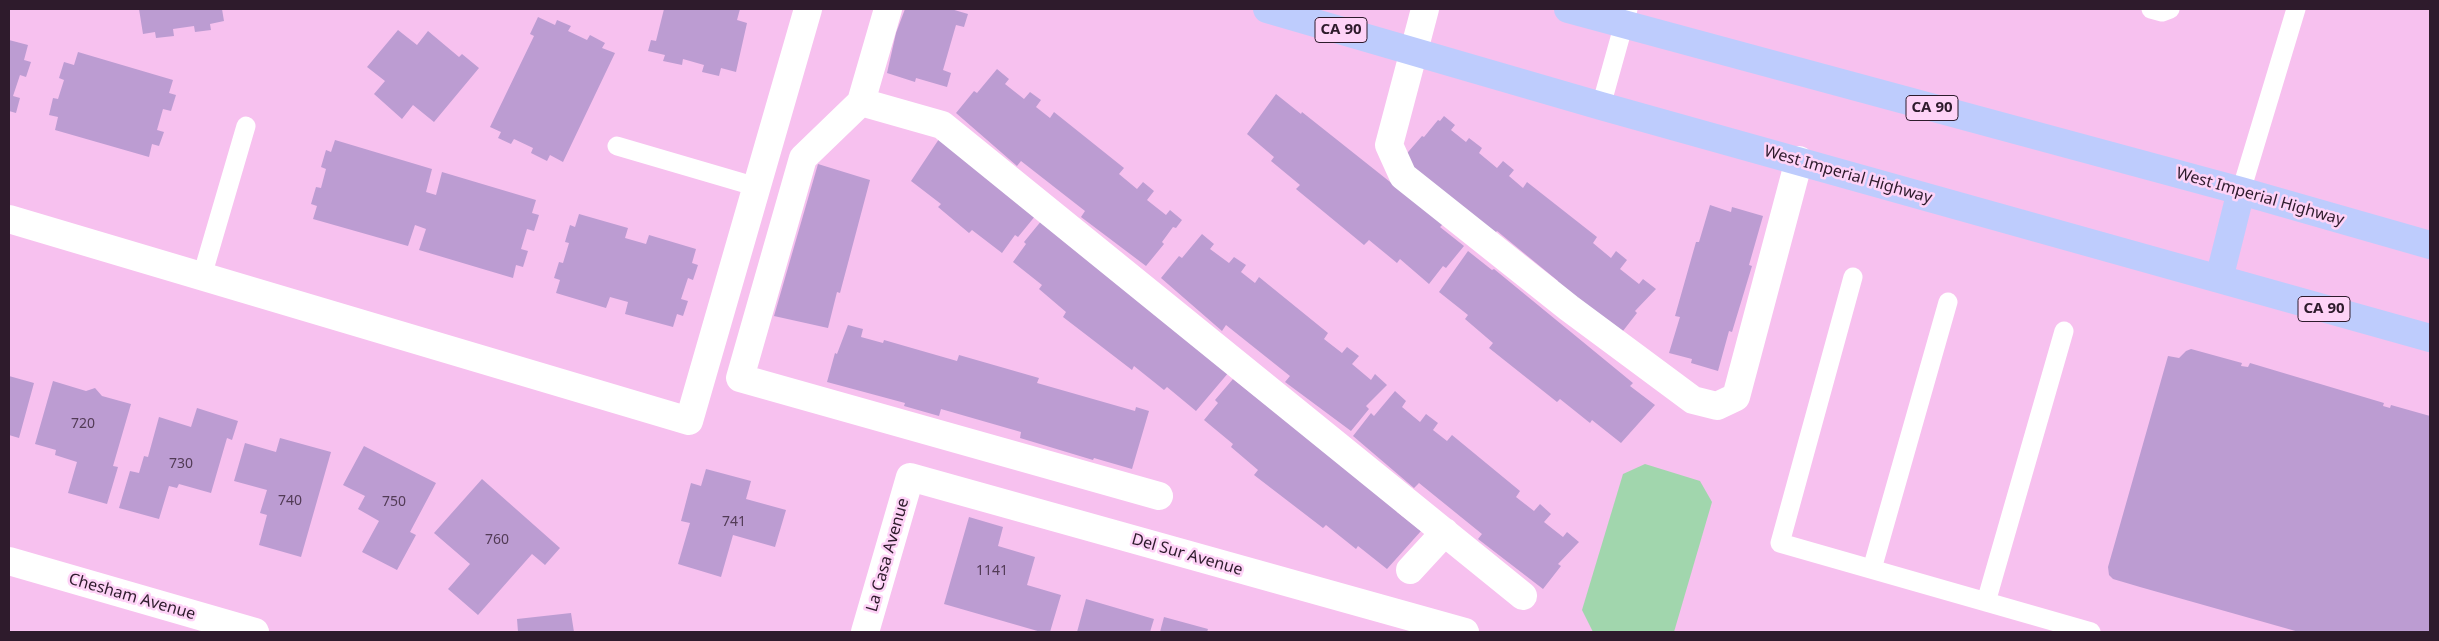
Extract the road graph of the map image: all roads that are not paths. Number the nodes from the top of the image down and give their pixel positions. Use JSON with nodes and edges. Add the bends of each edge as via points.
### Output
{"nodes":[{"id":1,"x":808,"y":9,"type":"edge"},
{"id":2,"x":888,"y":9,"type":"edge"},
{"id":3,"x":1267,"y":9,"type":"edge"},
{"id":4,"x":1425,"y":9,"type":"edge"},
{"id":5,"x":1568,"y":9,"type":"edge"},
{"id":6,"x":2151,"y":9,"type":"edge"},
{"id":7,"x":2170,"y":9,"type":"edge"},
{"id":8,"x":2296,"y":9,"type":"edge"},
{"id":9,"x":1626,"y":16,"type":"edge"},
{"id":10,"x":1414,"y":51,"type":"junction"},
{"id":11,"x":861,"y":102,"type":"junction"},
{"id":12,"x":1600,"y":106,"type":"junction"},
{"id":13,"x":246,"y":126,"type":"dead end"},
{"id":14,"x":617,"y":146,"type":"dead end"},
{"id":15,"x":1799,"y":160,"type":"junction"},
{"id":16,"x":757,"y":187,"type":"junction"},
{"id":17,"x":2241,"y":191,"type":"junction"},
{"id":18,"x":9,"y":219,"type":"edge"},
{"id":19,"x":2430,"y":246,"type":"edge"},
{"id":20,"x":202,"y":276,"type":"junction"},
{"id":21,"x":1854,"y":276,"type":"dead end"},
{"id":22,"x":2219,"y":280,"type":"junction"},
{"id":23,"x":1948,"y":302,"type":"dead end"},
{"id":24,"x":2064,"y":331,"type":"dead end"},
{"id":25,"x":2430,"y":338,"type":"edge"},
{"id":26,"x":910,"y":477,"type":"joint"},
{"id":27,"x":1159,"y":496,"type":"dead end"},
{"id":28,"x":1445,"y":532,"type":"junction"},
{"id":29,"x":9,"y":561,"type":"edge"},
{"id":30,"x":1872,"y":569,"type":"junction"},
{"id":31,"x":1410,"y":570,"type":"dead end"},
{"id":32,"x":1523,"y":596,"type":"dead end"},
{"id":33,"x":1986,"y":602,"type":"junction"},
{"id":34,"x":255,"y":632,"type":"edge"},
{"id":35,"x":866,"y":632,"type":"edge"},
{"id":36,"x":1465,"y":632,"type":"edge"},
{"id":37,"x":2090,"y":632,"type":"edge"}],
"edges":[{"from":1,"to":16,"type":"street"},
{"from":2,"to":11,"type":"street"},
{"from":3,"to":10,"type":"main road","name":"West Imperial Highway","number":"CA 90"},
{"from":4,"to":10,"type":"street"},
{"from":5,"to":9,"type":"main road","name":"West Imperial Highway","number":"CA 90"},
{"from":6,"to":7,"type":"lane","via":[[2162,12]]},
{"from":8,"to":17,"type":"lane"},
{"from":9,"to":12,"type":"lane"},
{"from":9,"to":17,"type":"main road","name":"West Imperial Highway","number":"CA 90"},
{"from":10,"to":12,"type":"main road","name":"West Imperial Highway","number":"CA 90"},
{"from":10,"to":15,"type":"street","via":[[1389,145],[1403,176],[1569,308],[1693,400],[1717,406],[1736,397]]},
{"from":11,"to":27,"type":"street","via":[[803,158],[740,378]]},
{"from":11,"to":28,"type":"street","via":[[942,124]]},
{"from":12,"to":15,"type":"main road","name":"West Imperial Highway","number":"CA 90"},
{"from":13,"to":20,"type":"lane"},
{"from":14,"to":16,"type":"lane"},
{"from":15,"to":22,"type":"main road","name":"West Imperial Highway","number":"CA 90"},
{"from":16,"to":20,"type":"street","via":[[690,421]]},
{"from":17,"to":19,"type":"main road","name":"West Imperial Highway","number":"CA 90"},
{"from":17,"to":22,"type":"main road"},
{"from":18,"to":20,"type":"street"},
{"from":21,"to":30,"type":"lane","via":[[1780,542]]},
{"from":22,"to":25,"type":"main road","name":"West Imperial Highway","number":"CA 90"},
{"from":23,"to":30,"type":"lane"},
{"from":24,"to":33,"type":"lane"},
{"from":26,"to":35,"type":"street","name":"La Casa Avenue"},
{"from":26,"to":36,"type":"street","name":"Del Sur Avenue"},
{"from":28,"to":31,"type":"street"},
{"from":28,"to":32,"type":"street"},
{"from":29,"to":34,"type":"street","name":"Chesham Avenue"},
{"from":30,"to":33,"type":"lane"},
{"from":33,"to":37,"type":"lane"}]}
